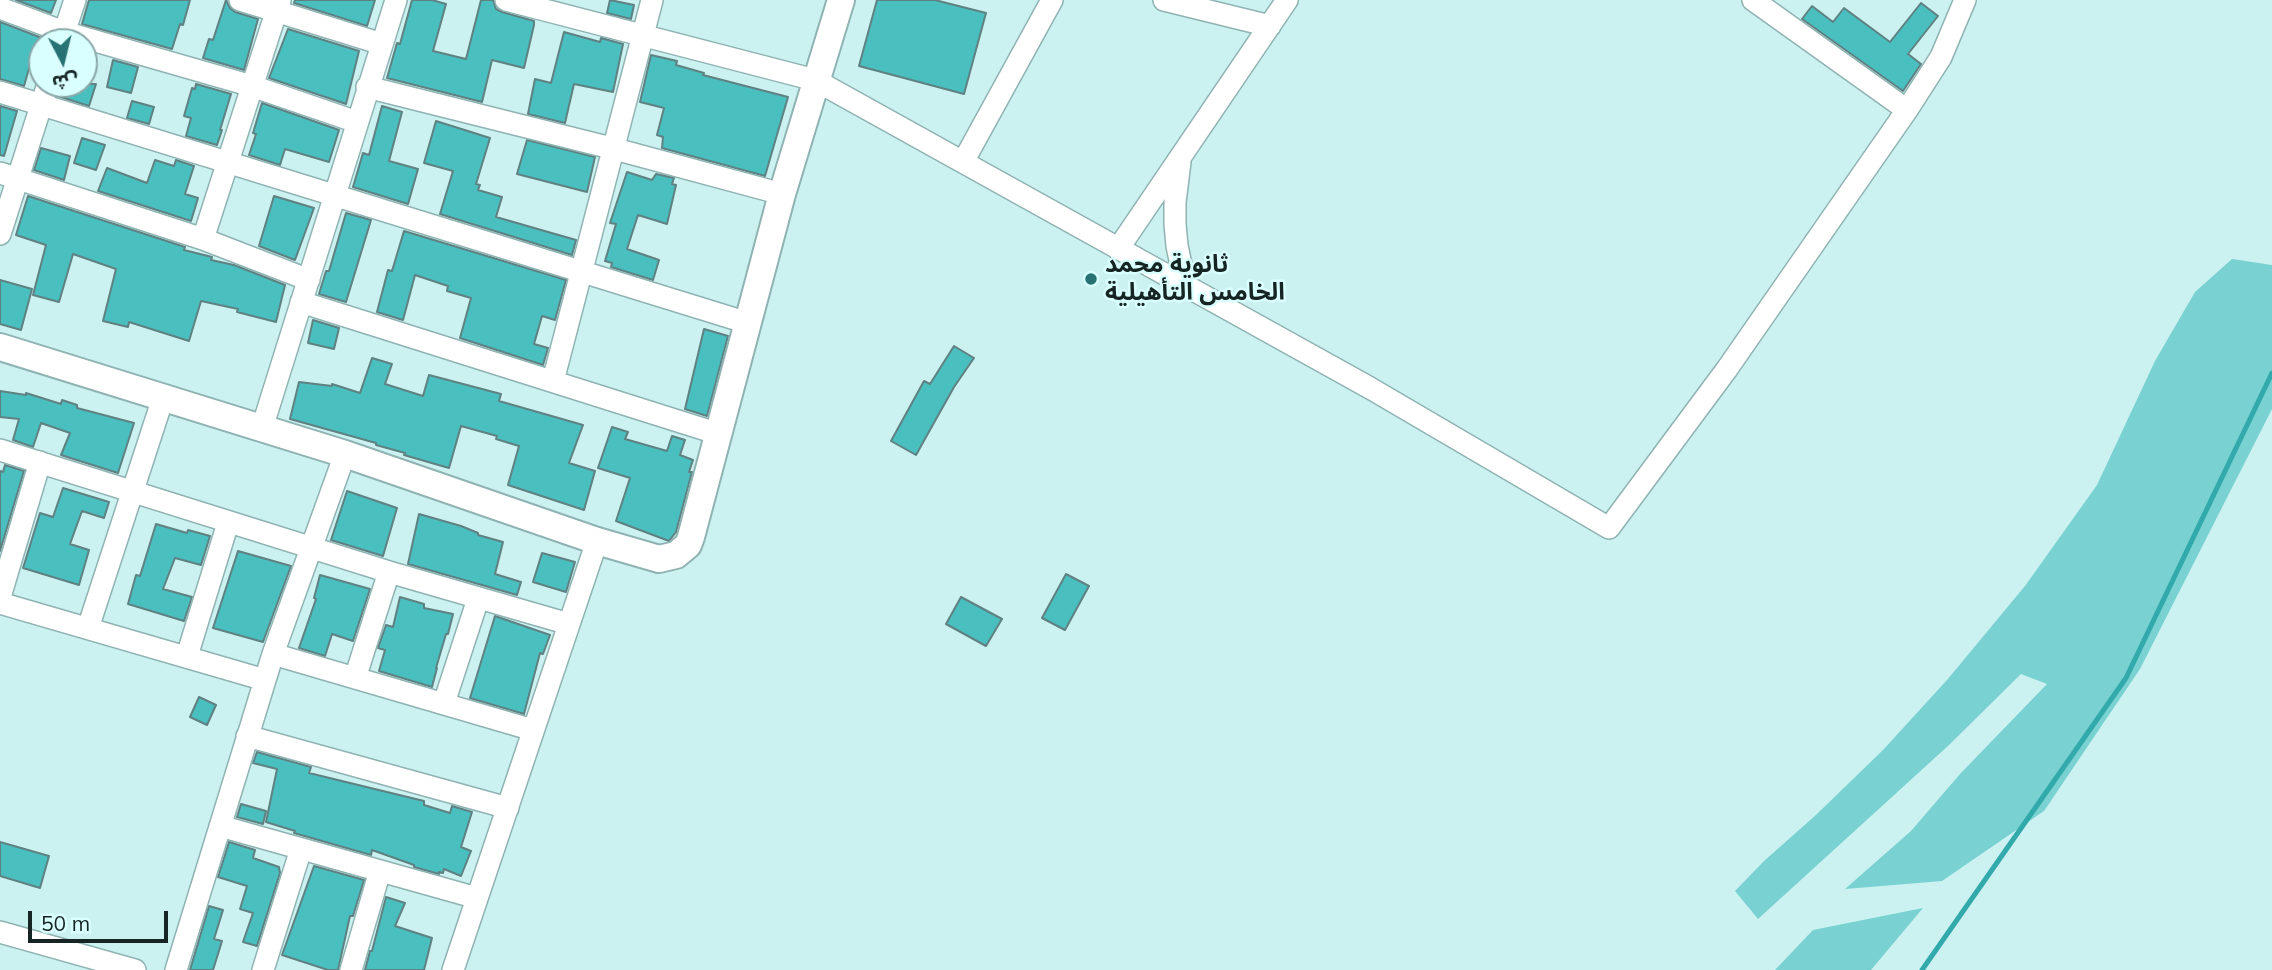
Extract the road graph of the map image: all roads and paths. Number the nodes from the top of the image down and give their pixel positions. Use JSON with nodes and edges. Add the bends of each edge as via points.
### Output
{"nodes":[{"id":1,"x":75,"y":0,"type":"edge"},
{"id":2,"x":240,"y":0,"type":"edge"},
{"id":3,"x":396,"y":0,"type":"edge"},
{"id":4,"x":506,"y":0,"type":"edge"},
{"id":5,"x":652,"y":0,"type":"edge"},
{"id":6,"x":841,"y":0,"type":"edge"},
{"id":7,"x":1052,"y":0,"type":"edge"},
{"id":8,"x":1164,"y":0,"type":"edge"},
{"id":9,"x":1287,"y":0,"type":"edge"},
{"id":10,"x":1753,"y":0,"type":"edge"},
{"id":11,"x":1965,"y":0,"type":"edge"},
{"id":12,"x":279,"y":6,"type":"edge"},
{"id":13,"x":0,"y":9,"type":"edge"},
{"id":14,"x":1270,"y":26,"type":"junction"},
{"id":15,"x":43,"y":28,"type":"edge"},
{"id":16,"x":66,"y":28,"type":"edge"},
{"id":17,"x":643,"y":37,"type":"junction"},
{"id":18,"x":382,"y":44,"type":"junction"},
{"id":19,"x":98,"y":46,"type":"edge"},
{"id":20,"x":815,"y":80,"type":"junction"},
{"id":21,"x":252,"y":86,"type":"junction"},
{"id":22,"x":368,"y":87,"type":"junction"},
{"id":23,"x":0,"y":92,"type":"edge"},
{"id":24,"x":44,"y":98,"type":"edge"},
{"id":25,"x":41,"y":106,"type":"junction"},
{"id":26,"x":1907,"y":110,"type":"junction"},
{"id":27,"x":357,"y":122,"type":"junction"},
{"id":28,"x":614,"y":149,"type":"junction"},
{"id":29,"x":1180,"y":159,"type":"junction"},
{"id":30,"x":963,"y":162,"type":"junction"},
{"id":31,"x":229,"y":163,"type":"junction"},
{"id":32,"x":9,"y":176,"type":"edge"},
{"id":33,"x":782,"y":194,"type":"junction"},
{"id":34,"x":335,"y":197,"type":"junction"},
{"id":35,"x":0,"y":234,"type":"edge"},
{"id":36,"x":203,"y":239,"type":"junction"},
{"id":37,"x":1118,"y":249,"type":"junction"},
{"id":38,"x":582,"y":273,"type":"junction"},
{"id":39,"x":309,"y":279,"type":"junction"},
{"id":40,"x":1186,"y":288,"type":"junction"},
{"id":41,"x":301,"y":302,"type":"junction"},
{"id":42,"x":748,"y":323,"type":"junction"},
{"id":43,"x":0,"y":346,"type":"edge"},
{"id":44,"x":553,"y":382,"type":"junction"},
{"id":45,"x":163,"y":398,"type":"junction"},
{"id":46,"x":262,"y":428,"type":"junction"},
{"id":47,"x":719,"y":434,"type":"junction"},
{"id":48,"x":0,"y":450,"type":"edge"},
{"id":49,"x":345,"y":454,"type":"junction"},
{"id":50,"x":40,"y":462,"type":"junction"},
{"id":51,"x":132,"y":493,"type":"junction"},
{"id":52,"x":228,"y":523,"type":"junction"},
{"id":53,"x":597,"y":541,"type":"junction"},
{"id":54,"x":310,"y":548,"type":"junction"},
{"id":55,"x":389,"y":572,"type":"junction"},
{"id":56,"x":0,"y":597,"type":"edge"},
{"id":57,"x":478,"y":599,"type":"junction"},
{"id":58,"x":0,"y":603,"type":"edge"},
{"id":59,"x":569,"y":624,"type":"junction"},
{"id":60,"x":88,"y":628,"type":"junction"},
{"id":61,"x":273,"y":654,"type":"junction"},
{"id":62,"x":187,"y":656,"type":"junction"},
{"id":63,"x":355,"y":678,"type":"junction"},
{"id":64,"x":265,"y":680,"type":"junction"},
{"id":65,"x":444,"y":703,"type":"junction"},
{"id":66,"x":533,"y":730,"type":"junction"},
{"id":67,"x":247,"y":736,"type":"junction"},
{"id":68,"x":508,"y":808,"type":"junction"},
{"id":69,"x":220,"y":826,"type":"junction"},
{"id":70,"x":301,"y":849,"type":"junction"},
{"id":71,"x":380,"y":871,"type":"junction"},
{"id":72,"x":477,"y":898,"type":"junction"},
{"id":73,"x":0,"y":932,"type":"edge"},
{"id":74,"x":135,"y":970,"type":"edge"},
{"id":75,"x":176,"y":970,"type":"edge"},
{"id":76,"x":263,"y":970,"type":"edge"},
{"id":77,"x":351,"y":970,"type":"edge"},
{"id":78,"x":453,"y":970,"type":"edge"}],
"edges":[{"from":1,"to":16,"type":"street"},
{"from":2,"to":12,"type":"street"},
{"from":3,"to":18,"type":"street"},
{"from":4,"to":17,"type":"street"},
{"from":5,"to":17,"type":"street"},
{"from":6,"to":20,"type":"street"},
{"from":7,"to":30,"type":"street"},
{"from":8,"to":14,"type":"street"},
{"from":9,"to":14,"type":"street"},
{"from":10,"to":26,"type":"street"},
{"from":11,"to":26,"type":"street","via":[[1941,57]]},
{"from":12,"to":18,"type":"street"},
{"from":12,"to":21,"type":"street"},
{"from":13,"to":15,"type":"street"},
{"from":14,"to":29,"type":"street"},
{"from":17,"to":20,"type":"street"},
{"from":17,"to":28,"type":"street"},
{"from":18,"to":22,"type":"street"},
{"from":19,"to":21,"type":"street"},
{"from":20,"to":30,"type":"street"},
{"from":20,"to":33,"type":"street"},
{"from":21,"to":27,"type":"street"},
{"from":21,"to":31,"type":"street"},
{"from":22,"to":27,"type":"street"},
{"from":22,"to":28,"type":"street"},
{"from":23,"to":25,"type":"street"},
{"from":24,"to":25,"type":"street"},
{"from":25,"to":31,"type":"street"},
{"from":25,"to":32,"type":"street"},
{"from":26,"to":40,"type":"street","via":[[1727,369],[1609,528],[1370,388]]},
{"from":27,"to":34,"type":"street"},
{"from":28,"to":33,"type":"street"},
{"from":28,"to":38,"type":"street"},
{"from":29,"to":37,"type":"street"},
{"from":29,"to":40,"type":"street","via":[[1175,224]]},
{"from":30,"to":37,"type":"street"},
{"from":31,"to":34,"type":"street"},
{"from":31,"to":36,"type":"street"},
{"from":32,"to":35,"type":"street"},
{"from":32,"to":36,"type":"street"},
{"from":33,"to":42,"type":"street"},
{"from":34,"to":38,"type":"street"},
{"from":34,"to":39,"type":"street"},
{"from":36,"to":39,"type":"street"},
{"from":37,"to":40,"type":"street"},
{"from":38,"to":42,"type":"street"},
{"from":38,"to":44,"type":"street"},
{"from":39,"to":41,"type":"street"},
{"from":41,"to":44,"type":"street"},
{"from":41,"to":46,"type":"street"},
{"from":42,"to":47,"type":"street"},
{"from":43,"to":45,"type":"street"},
{"from":44,"to":47,"type":"street"},
{"from":45,"to":46,"type":"street"},
{"from":45,"to":51,"type":"street"},
{"from":46,"to":49,"type":"street"},
{"from":47,"to":53,"type":"street","via":[[691,537],[682,551],[659,559]]},
{"from":48,"to":50,"type":"street"},
{"from":49,"to":53,"type":"street"},
{"from":49,"to":54,"type":"street"},
{"from":50,"to":51,"type":"street"},
{"from":50,"to":56,"type":"street"},
{"from":51,"to":52,"type":"street"},
{"from":51,"to":60,"type":"street"},
{"from":52,"to":54,"type":"street"},
{"from":52,"to":62,"type":"street"},
{"from":53,"to":59,"type":"street"},
{"from":54,"to":55,"type":"street"},
{"from":54,"to":61,"type":"street"},
{"from":55,"to":57,"type":"street"},
{"from":55,"to":63,"type":"street"},
{"from":57,"to":59,"type":"street"},
{"from":57,"to":65,"type":"street"},
{"from":58,"to":60,"type":"street"},
{"from":59,"to":66,"type":"street"},
{"from":60,"to":62,"type":"street"},
{"from":61,"to":63,"type":"street"},
{"from":61,"to":64,"type":"street"},
{"from":62,"to":64,"type":"street"},
{"from":63,"to":65,"type":"street"},
{"from":64,"to":67,"type":"street"},
{"from":65,"to":66,"type":"street"},
{"from":66,"to":68,"type":"street"},
{"from":67,"to":68,"type":"street"},
{"from":67,"to":69,"type":"street"},
{"from":68,"to":72,"type":"street"},
{"from":69,"to":70,"type":"street"},
{"from":69,"to":75,"type":"street"},
{"from":70,"to":71,"type":"street"},
{"from":70,"to":76,"type":"street"},
{"from":71,"to":72,"type":"street"},
{"from":71,"to":77,"type":"street"},
{"from":72,"to":78,"type":"street"},
{"from":73,"to":74,"type":"street"}]}
